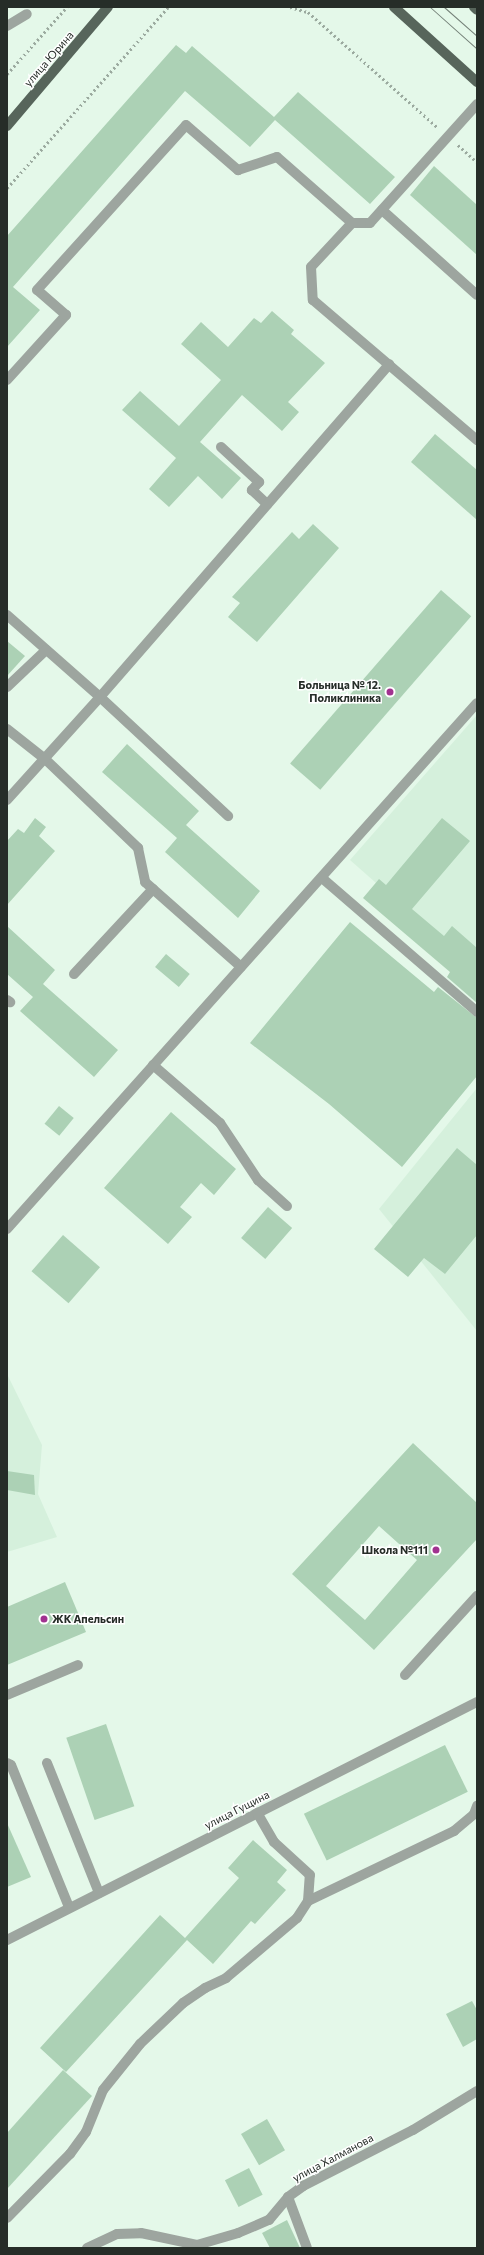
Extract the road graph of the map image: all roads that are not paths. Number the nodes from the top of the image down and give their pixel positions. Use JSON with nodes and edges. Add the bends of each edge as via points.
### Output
{"nodes":[{"id":1,"x":108,"y":7,"type":"edge"},
{"id":2,"x":394,"y":7,"type":"edge"},
{"id":3,"x":474,"y":7,"type":"edge"},
{"id":4,"x":477,"y":10,"type":"edge"},
{"id":5,"x":27,"y":14,"type":"dead end"},
{"id":6,"x":7,"y":26,"type":"edge"},
{"id":7,"x":477,"y":82,"type":"edge"},
{"id":8,"x":477,"y":104,"type":"edge"},
{"id":9,"x":7,"y":126,"type":"edge"},
{"id":10,"x":382,"y":210,"type":"junction"},
{"id":11,"x":352,"y":223,"type":"junction"},
{"id":12,"x":477,"y":295,"type":"edge"},
{"id":13,"x":389,"y":364,"type":"junction"},
{"id":14,"x":7,"y":380,"type":"edge"},
{"id":15,"x":477,"y":440,"type":"edge"},
{"id":16,"x":221,"y":447,"type":"dead end"},
{"id":17,"x":267,"y":504,"type":"junction"},
{"id":18,"x":7,"y":615,"type":"edge"},
{"id":19,"x":46,"y":650,"type":"junction"},
{"id":20,"x":7,"y":687,"type":"edge"},
{"id":21,"x":100,"y":697,"type":"junction"},
{"id":22,"x":477,"y":703,"type":"edge"},
{"id":23,"x":7,"y":729,"type":"edge"},
{"id":24,"x":45,"y":759,"type":"junction"},
{"id":25,"x":7,"y":800,"type":"edge"},
{"id":26,"x":228,"y":816,"type":"dead end"},
{"id":27,"x":322,"y":878,"type":"junction"},
{"id":28,"x":153,"y":889,"type":"junction"},
{"id":29,"x":241,"y":967,"type":"junction"},
{"id":30,"x":74,"y":974,"type":"dead end"},
{"id":31,"x":477,"y":1012,"type":"edge"},
{"id":32,"x":153,"y":1065,"type":"junction"},
{"id":33,"x":287,"y":1206,"type":"dead end"},
{"id":34,"x":7,"y":1229,"type":"edge"},
{"id":35,"x":477,"y":1596,"type":"edge"},
{"id":36,"x":78,"y":1665,"type":"dead end"},
{"id":37,"x":405,"y":1675,"type":"dead end"},
{"id":38,"x":7,"y":1695,"type":"edge"},
{"id":39,"x":477,"y":1702,"type":"edge"},
{"id":40,"x":7,"y":1763,"type":"edge"},
{"id":41,"x":47,"y":1763,"type":"dead end"},
{"id":42,"x":477,"y":1806,"type":"edge"},
{"id":43,"x":257,"y":1813,"type":"junction"},
{"id":44,"x":99,"y":1893,"type":"junction"},
{"id":45,"x":308,"y":1901,"type":"junction"},
{"id":46,"x":69,"y":1907,"type":"junction"},
{"id":47,"x":7,"y":1940,"type":"edge"},
{"id":48,"x":477,"y":2091,"type":"edge"},
{"id":49,"x":288,"y":2197,"type":"junction"},
{"id":50,"x":7,"y":2218,"type":"edge"},
{"id":51,"x":87,"y":2248,"type":"edge"},
{"id":52,"x":307,"y":2248,"type":"edge"}],
"edges":[{"from":1,"to":9,"type":"main road","name":"улица Юрина"},
{"from":2,"to":7,"type":"main road"},
{"from":3,"to":4,"type":"main road"},
{"from":5,"to":6,"type":"street"},
{"from":8,"to":10,"type":"street"},
{"from":10,"to":11,"type":"street","via":[[370,223]]},
{"from":10,"to":12,"type":"street"},
{"from":11,"to":13,"type":"street","via":[[311,268],[313,300]]},
{"from":11,"to":14,"type":"street","via":[[277,157],[238,170],[186,125],[37,290],[66,314]]},
{"from":13,"to":15,"type":"street"},
{"from":13,"to":17,"type":"street"},
{"from":16,"to":17,"type":"street","via":[[259,482],[252,490]]},
{"from":17,"to":21,"type":"street"},
{"from":18,"to":19,"type":"street"},
{"from":19,"to":20,"type":"street"},
{"from":19,"to":21,"type":"street"},
{"from":21,"to":24,"type":"street"},
{"from":21,"to":26,"type":"street"},
{"from":22,"to":27,"type":"street"},
{"from":23,"to":24,"type":"street"},
{"from":24,"to":25,"type":"street"},
{"from":24,"to":28,"type":"street","via":[[138,848],[145,882]]},
{"from":27,"to":29,"type":"street"},
{"from":27,"to":31,"type":"street"},
{"from":28,"to":29,"type":"street"},
{"from":28,"to":30,"type":"street"},
{"from":29,"to":32,"type":"street"},
{"from":32,"to":33,"type":"street","via":[[220,1123],[258,1180]]},
{"from":32,"to":34,"type":"street"},
{"from":35,"to":37,"type":"street"},
{"from":36,"to":38,"type":"street"},
{"from":39,"to":43,"type":"street","name":"улица Гущина"},
{"from":40,"to":46,"type":"street","via":[[11,1765]]},
{"from":41,"to":44,"type":"street"},
{"from":42,"to":45,"type":"street","via":[[474,1814],[454,1831]]},
{"from":43,"to":44,"type":"street","name":"улица Гущина"},
{"from":43,"to":45,"type":"street","via":[[274,1842],[310,1875]]},
{"from":44,"to":46,"type":"street","name":"улица Гущина"},
{"from":45,"to":50,"type":"street","via":[[297,1918],[226,1978],[183,2003],[140,2044],[103,2090],[86,2132],[70,2154]]},
{"from":46,"to":47,"type":"street","name":"улица Гущина"},
{"from":48,"to":49,"type":"street","name":"улица Халманова","via":[[413,2130],[303,2186]]},
{"from":49,"to":51,"type":"street","name":"улица Халманова","via":[[269,2220],[197,2245],[140,2233],[95,2242]]},
{"from":49,"to":52,"type":"street"}]}
